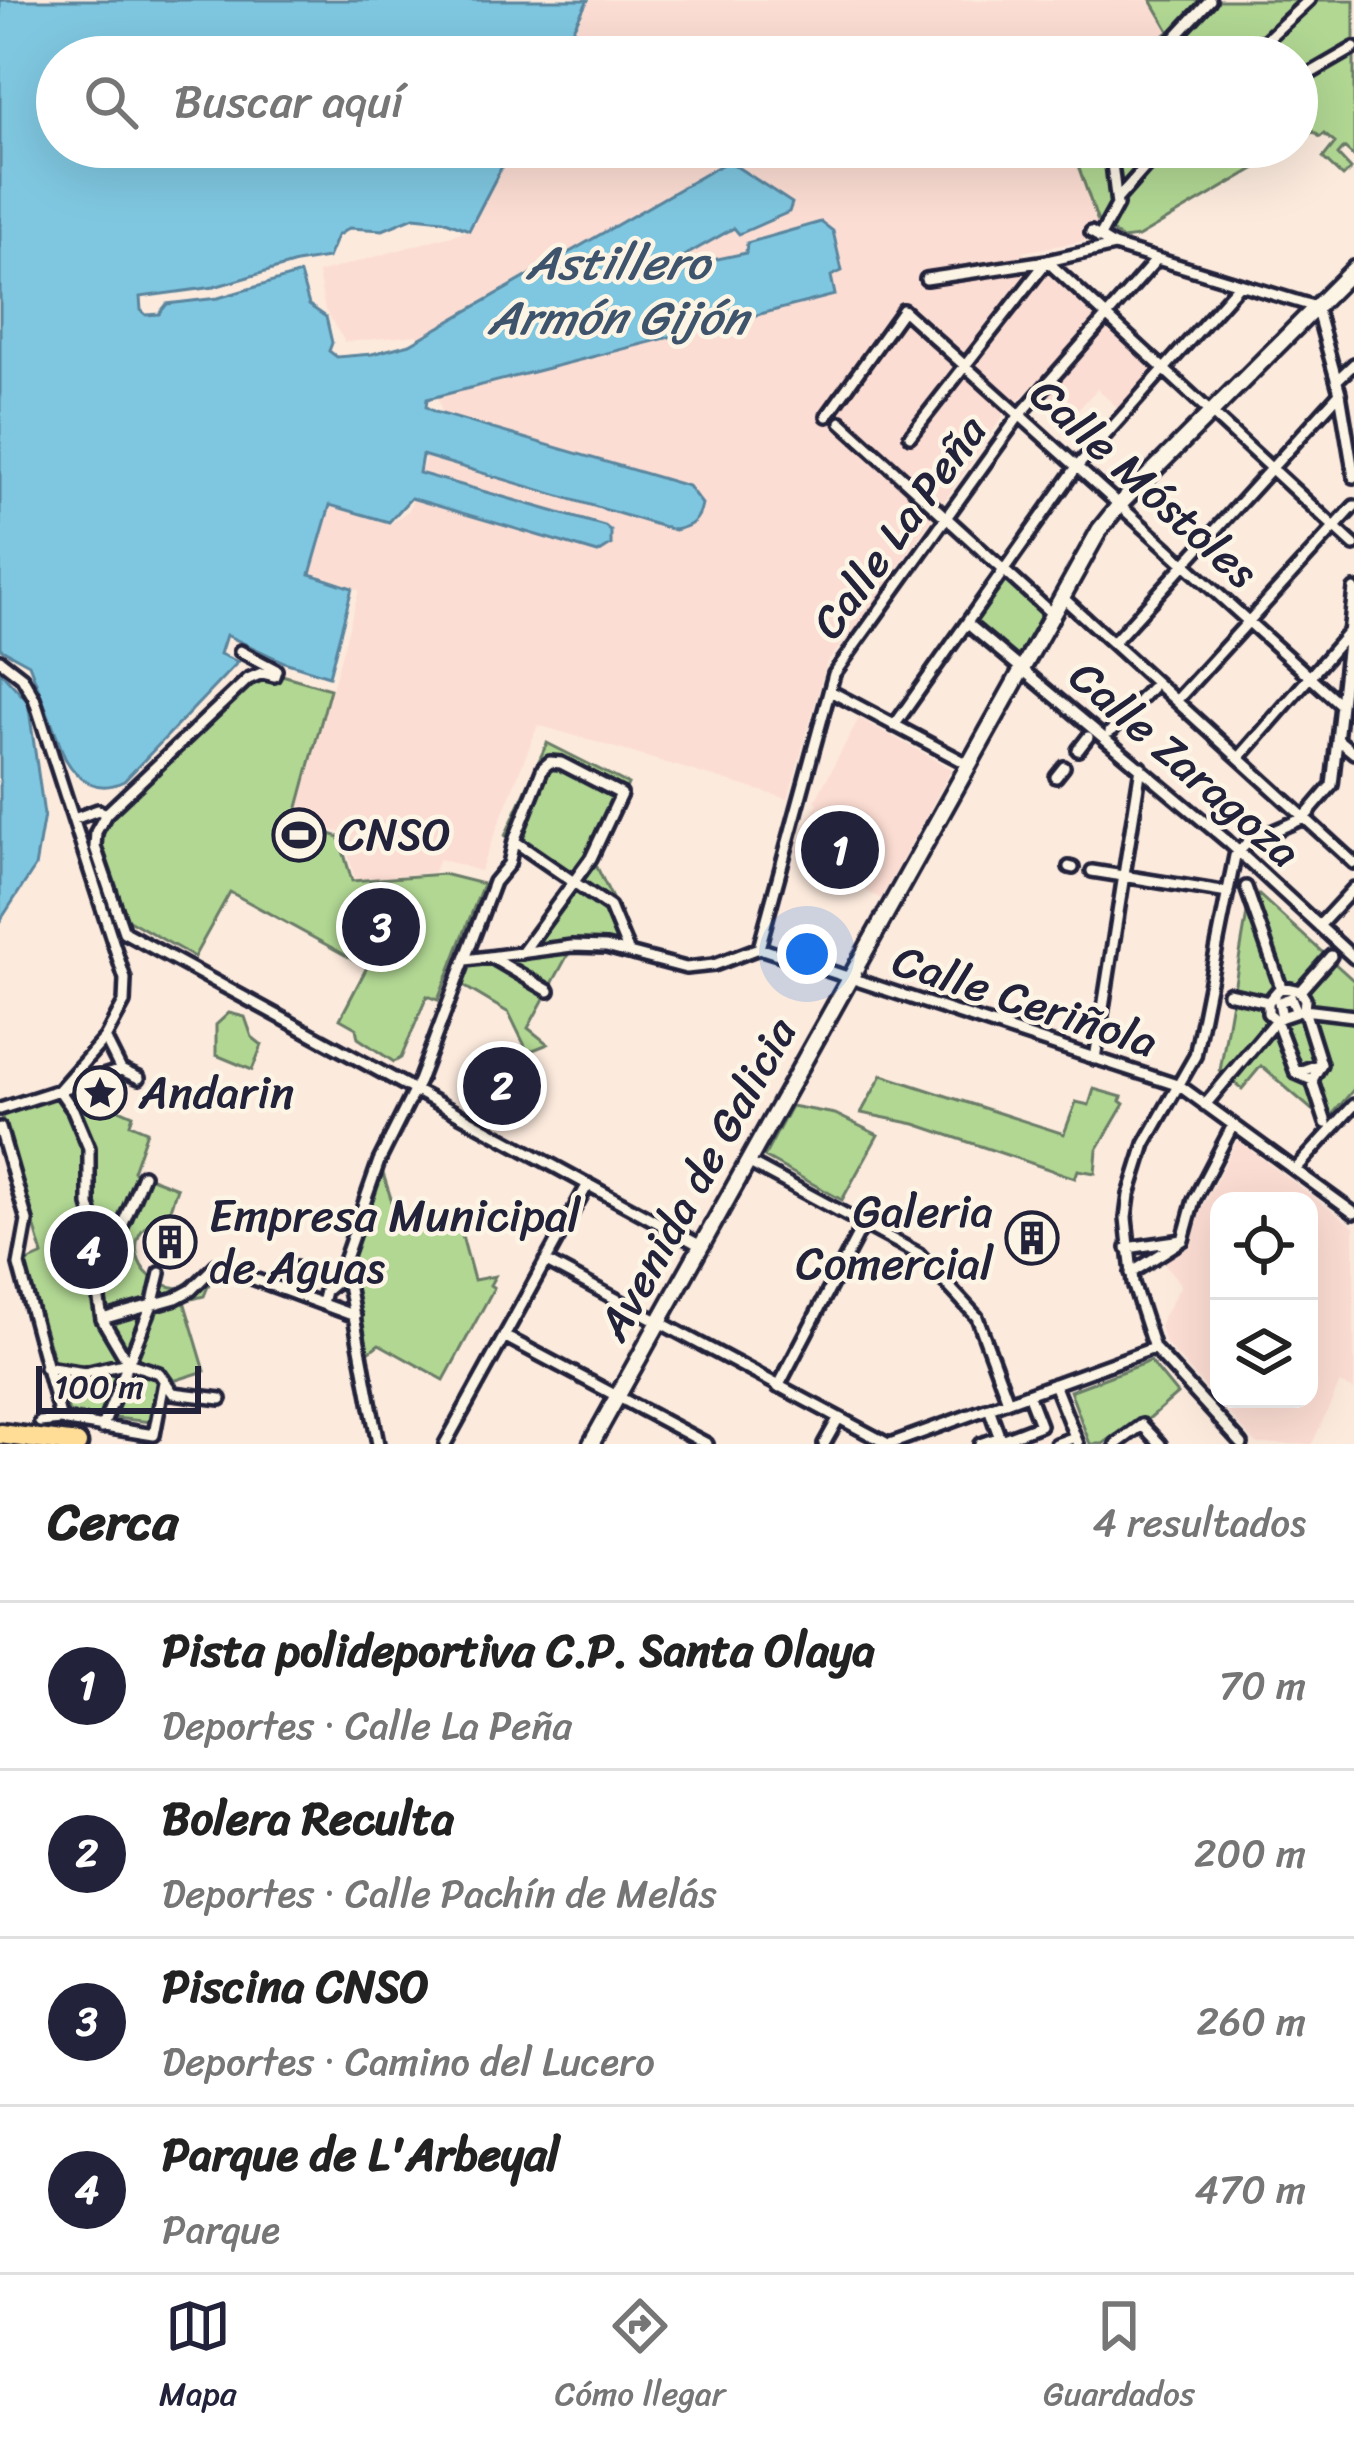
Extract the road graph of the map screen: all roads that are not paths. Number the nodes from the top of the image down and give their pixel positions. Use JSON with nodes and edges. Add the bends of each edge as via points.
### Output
{"nodes":[{"id":1,"x":1210,"y":0,"type":"edge"},
{"id":2,"x":1309,"y":0,"type":"edge"},
{"id":3,"x":1177,"y":36,"type":"edge"},
{"id":4,"x":1269,"y":36,"type":"edge"},
{"id":5,"x":1354,"y":48,"type":"edge"},
{"id":6,"x":1318,"y":68,"type":"edge"},
{"id":7,"x":1113,"y":168,"type":"edge"},
{"id":8,"x":1144,"y":168,"type":"edge"},
{"id":9,"x":1118,"y":198,"type":"junction"},
{"id":10,"x":1114,"y":246,"type":"junction"},
{"id":11,"x":1157,"y":260,"type":"junction"},
{"id":12,"x":1046,"y":261,"type":"junction"},
{"id":13,"x":1354,"y":268,"type":"edge"},
{"id":14,"x":926,"y":279,"type":"dead end"},
{"id":15,"x":1239,"y":285,"type":"junction"},
{"id":16,"x":1316,"y":307,"type":"junction"},
{"id":17,"x":1106,"y":315,"type":"junction"},
{"id":18,"x":964,"y":363,"type":"junction"},
{"id":19,"x":1354,"y":364,"type":"edge"},
{"id":20,"x":1163,"y":369,"type":"junction"},
{"id":21,"x":1337,"y":380,"type":"junction"},
{"id":22,"x":1340,"y":393,"type":"junction"},
{"id":23,"x":1203,"y":407,"type":"junction"},
{"id":24,"x":1354,"y":407,"type":"edge"},
{"id":25,"x":827,"y":416,"type":"dead end"},
{"id":26,"x":1019,"y":416,"type":"junction"},
{"id":27,"x":1345,"y":416,"type":"junction"},
{"id":28,"x":841,"y":422,"type":"dead end"},
{"id":29,"x":910,"y":436,"type":"dead end"},
{"id":30,"x":1076,"y":468,"type":"junction"},
{"id":31,"x":1270,"y":470,"type":"junction"},
{"id":32,"x":1354,"y":477,"type":"edge"},
{"id":33,"x":1120,"y":504,"type":"junction"},
{"id":34,"x":1354,"y":506,"type":"edge"},
{"id":35,"x":945,"y":519,"type":"junction"},
{"id":36,"x":1335,"y":528,"type":"junction"},
{"id":37,"x":1354,"y":545,"type":"edge"},
{"id":38,"x":1185,"y":564,"type":"junction"},
{"id":39,"x":1003,"y":572,"type":"junction"},
{"id":40,"x":1354,"y":589,"type":"edge"},
{"id":41,"x":1061,"y":596,"type":"junction"},
{"id":42,"x":1051,"y":613,"type":"junction"},
{"id":43,"x":1249,"y":622,"type":"junction"},
{"id":44,"x":968,"y":624,"type":"junction"},
{"id":45,"x":1349,"y":632,"type":"junction"},
{"id":46,"x":1113,"y":643,"type":"junction"},
{"id":47,"x":240,"y":652,"type":"dead end"},
{"id":48,"x":0,"y":660,"type":"edge"},
{"id":49,"x":1022,"y":666,"type":"junction"},
{"id":50,"x":1310,"y":677,"type":"junction"},
{"id":51,"x":1151,"y":688,"type":"dead end"},
{"id":52,"x":830,"y":692,"type":"junction"},
{"id":53,"x":1176,"y":701,"type":"junction"},
{"id":54,"x":1341,"y":705,"type":"junction"},
{"id":55,"x":894,"y":726,"type":"junction"},
{"id":56,"x":1110,"y":732,"type":"dead end"},
{"id":57,"x":1088,"y":737,"type":"dead end"},
{"id":58,"x":1337,"y":739,"type":"junction"},
{"id":59,"x":1078,"y":750,"type":"dead end"},
{"id":60,"x":1354,"y":753,"type":"edge"},
{"id":61,"x":1239,"y":758,"type":"junction"},
{"id":62,"x":968,"y":764,"type":"junction"},
{"id":63,"x":1064,"y":767,"type":"dead end"},
{"id":64,"x":1141,"y":767,"type":"junction"},
{"id":65,"x":1055,"y":777,"type":"dead end"},
{"id":66,"x":106,"y":814,"type":"junction"},
{"id":67,"x":1304,"y":818,"type":"junction"},
{"id":68,"x":74,"y":819,"type":"junction"},
{"id":69,"x":514,"y":841,"type":"junction"},
{"id":70,"x":1238,"y":851,"type":"junction"},
{"id":71,"x":1354,"y":863,"type":"edge"},
{"id":72,"x":1092,"y":871,"type":"dead end"},
{"id":73,"x":1124,"y":876,"type":"junction"},
{"id":74,"x":574,"y":883,"type":"junction"},
{"id":75,"x":1246,"y":886,"type":"dead end"},
{"id":76,"x":1354,"y":888,"type":"edge"},
{"id":77,"x":1228,"y":893,"type":"junction"},
{"id":78,"x":1319,"y":926,"type":"junction"},
{"id":79,"x":124,"y":932,"type":"junction"},
{"id":80,"x":111,"y":936,"type":"junction"},
{"id":81,"x":759,"y":948,"type":"junction"},
{"id":82,"x":527,"y":952,"type":"junction"},
{"id":83,"x":629,"y":953,"type":"junction"},
{"id":84,"x":1331,"y":956,"type":"dead end"},
{"id":85,"x":491,"y":957,"type":"junction"},
{"id":86,"x":1354,"y":958,"type":"edge"},
{"id":87,"x":466,"y":960,"type":"junction"},
{"id":88,"x":517,"y":974,"type":"junction"},
{"id":89,"x":850,"y":978,"type":"junction"},
{"id":90,"x":1281,"y":987,"type":"junction"},
{"id":91,"x":549,"y":991,"type":"dead end"},
{"id":92,"x":1300,"y":992,"type":"junction"},
{"id":93,"x":1228,"y":993,"type":"dead end"},
{"id":94,"x":1268,"y":1002,"type":"junction"},
{"id":95,"x":1300,"y":1011,"type":"junction"},
{"id":96,"x":1354,"y":1016,"type":"edge"},
{"id":97,"x":1279,"y":1019,"type":"junction"},
{"id":98,"x":105,"y":1038,"type":"junction"},
{"id":99,"x":1095,"y":1058,"type":"junction"},
{"id":100,"x":1321,"y":1064,"type":"junction"},
{"id":101,"x":121,"y":1070,"type":"junction"},
{"id":102,"x":1296,"y":1072,"type":"junction"},
{"id":103,"x":139,"y":1078,"type":"dead end"},
{"id":104,"x":1312,"y":1080,"type":"junction"},
{"id":105,"x":1180,"y":1086,"type":"junction"},
{"id":106,"x":415,"y":1089,"type":"junction"},
{"id":107,"x":59,"y":1090,"type":"junction"},
{"id":108,"x":1205,"y":1105,"type":"junction"},
{"id":109,"x":1354,"y":1105,"type":"edge"},
{"id":110,"x":0,"y":1109,"type":"edge"},
{"id":111,"x":1326,"y":1123,"type":"dead end"},
{"id":112,"x":1233,"y":1125,"type":"junction"},
{"id":113,"x":0,"y":1128,"type":"edge"},
{"id":114,"x":748,"y":1162,"type":"junction"},
{"id":115,"x":1295,"y":1170,"type":"junction"},
{"id":116,"x":143,"y":1175,"type":"dead end"},
{"id":117,"x":588,"y":1184,"type":"junction"},
{"id":118,"x":1354,"y":1213,"type":"edge"},
{"id":119,"x":864,"y":1223,"type":"junction"},
{"id":120,"x":1183,"y":1240,"type":"junction"},
{"id":121,"x":701,"y":1246,"type":"junction"},
{"id":122,"x":1127,"y":1248,"type":"junction"},
{"id":123,"x":545,"y":1262,"type":"junction"},
{"id":124,"x":296,"y":1268,"type":"dead end"},
{"id":125,"x":160,"y":1273,"type":"dead end"},
{"id":126,"x":1131,"y":1273,"type":"junction"},
{"id":127,"x":101,"y":1279,"type":"junction"},
{"id":128,"x":343,"y":1284,"type":"junction"},
{"id":129,"x":153,"y":1302,"type":"junction"},
{"id":130,"x":322,"y":1304,"type":"junction"},
{"id":131,"x":355,"y":1316,"type":"junction"},
{"id":132,"x":102,"y":1319,"type":"junction"},
{"id":133,"x":659,"y":1321,"type":"junction"},
{"id":134,"x":504,"y":1336,"type":"junction"},
{"id":135,"x":1154,"y":1348,"type":"junction"},
{"id":136,"x":128,"y":1363,"type":"junction"},
{"id":137,"x":45,"y":1367,"type":"junction"},
{"id":138,"x":1054,"y":1384,"type":"junction"},
{"id":139,"x":778,"y":1387,"type":"junction"},
{"id":140,"x":167,"y":1388,"type":"junction"},
{"id":141,"x":1028,"y":1394,"type":"junction"},
{"id":142,"x":617,"y":1396,"type":"junction"},
{"id":143,"x":221,"y":1399,"type":"dead end"},
{"id":144,"x":1008,"y":1401,"type":"junction"},
{"id":145,"x":988,"y":1408,"type":"junction"},
{"id":146,"x":838,"y":1419,"type":"junction"},
{"id":147,"x":61,"y":1420,"type":"junction"},
{"id":148,"x":40,"y":1422,"type":"dead end"},
{"id":149,"x":102,"y":1428,"type":"junction"},
{"id":150,"x":0,"y":1435,"type":"edge"},
{"id":151,"x":917,"y":1439,"type":"edge"},
{"id":152,"x":1001,"y":1440,"type":"edge"},
{"id":153,"x":1076,"y":1440,"type":"edge"},
{"id":154,"x":7,"y":1444,"type":"edge"},
{"id":155,"x":77,"y":1444,"type":"edge"},
{"id":156,"x":378,"y":1444,"type":"edge"},
{"id":157,"x":445,"y":1444,"type":"edge"},
{"id":158,"x":591,"y":1444,"type":"edge"},
{"id":159,"x":707,"y":1444,"type":"edge"},
{"id":160,"x":824,"y":1444,"type":"edge"},
{"id":161,"x":889,"y":1444,"type":"edge"},
{"id":162,"x":980,"y":1444,"type":"edge"},
{"id":163,"x":1056,"y":1444,"type":"edge"},
{"id":164,"x":1116,"y":1444,"type":"edge"},
{"id":165,"x":1160,"y":1444,"type":"edge"},
{"id":166,"x":1242,"y":1444,"type":"edge"}],
"edges":[{"from":1,"to":3,"type":"street"},
{"from":2,"to":4,"type":"street"},
{"from":5,"to":6,"type":"street"},
{"from":7,"to":9,"type":"street"},
{"from":8,"to":9,"type":"street"},
{"from":9,"to":10,"type":"street","via":[[1113,218],[1095,235]]},
{"from":10,"to":11,"type":"street"},
{"from":10,"to":12,"type":"street"},
{"from":11,"to":15,"type":"street"},
{"from":11,"to":17,"type":"street","name":"Calle La Peña"},
{"from":12,"to":14,"type":"street"},
{"from":12,"to":17,"type":"street"},
{"from":12,"to":18,"type":"street"},
{"from":13,"to":16,"type":"street","name":"Avenida de Galicia"},
{"from":15,"to":16,"type":"street"},
{"from":15,"to":20,"type":"street"},
{"from":16,"to":21,"type":"street"},
{"from":16,"to":23,"type":"street","name":"Avenida de Galicia"},
{"from":17,"to":20,"type":"street"},
{"from":17,"to":26,"type":"street","name":"Calle La Peña"},
{"from":18,"to":25,"type":"street","name":"Calle Móstoles","via":[[903,310]]},
{"from":18,"to":26,"type":"street","name":"Calle Móstoles"},
{"from":18,"to":29,"type":"street"},
{"from":19,"to":21,"type":"street"},
{"from":20,"to":23,"type":"street"},
{"from":20,"to":30,"type":"street"},
{"from":21,"to":22,"type":"street"},
{"from":22,"to":27,"type":"street"},
{"from":22,"to":31,"type":"street"},
{"from":23,"to":31,"type":"street"},
{"from":23,"to":33,"type":"street","name":"Avenida de Galicia"},
{"from":24,"to":27,"type":"street"},
{"from":26,"to":30,"type":"street","name":"Calle Móstoles"},
{"from":26,"to":35,"type":"street","name":"Calle La Peña"},
{"from":27,"to":32,"type":"street"},
{"from":28,"to":35,"type":"street"},
{"from":30,"to":33,"type":"street","name":"Calle Móstoles"},
{"from":30,"to":39,"type":"street"},
{"from":31,"to":36,"type":"street"},
{"from":31,"to":38,"type":"street"},
{"from":33,"to":38,"type":"street","name":"Calle Móstoles"},
{"from":33,"to":41,"type":"street","name":"Avenida de Galicia"},
{"from":34,"to":36,"type":"street"},
{"from":35,"to":39,"type":"street"},
{"from":35,"to":52,"type":"street","name":"Calle La Peña","via":[[834,674]]},
{"from":36,"to":37,"type":"street"},
{"from":36,"to":43,"type":"street"},
{"from":38,"to":43,"type":"street","name":"Calle Móstoles"},
{"from":38,"to":46,"type":"street"},
{"from":39,"to":42,"type":"street"},
{"from":39,"to":44,"type":"street"},
{"from":40,"to":45,"type":"street"},
{"from":41,"to":42,"type":"street","name":"Avenida de Galicia"},
{"from":41,"to":46,"type":"street"},
{"from":42,"to":49,"type":"street","name":"Avenida de Galicia"},
{"from":43,"to":50,"type":"street","name":"Calle Móstoles"},
{"from":43,"to":53,"type":"street"},
{"from":44,"to":49,"type":"street","name":"Calle Zaragoza"},
{"from":44,"to":55,"type":"street"},
{"from":45,"to":50,"type":"street"},
{"from":45,"to":54,"type":"street"},
{"from":46,"to":53,"type":"street"},
{"from":47,"to":66,"type":"street","via":[[276,670],[274,676],[248,679]]},
{"from":48,"to":68,"type":"street","via":[[34,698]]},
{"from":49,"to":62,"type":"street","name":"Avenida de Galicia"},
{"from":49,"to":64,"type":"street","name":"Calle Zaragoza"},
{"from":50,"to":54,"type":"street","name":"Calle Móstoles"},
{"from":50,"to":61,"type":"street"},
{"from":51,"to":56,"type":"street"},
{"from":52,"to":55,"type":"street"},
{"from":52,"to":81,"type":"street","name":"Calle La Peña"},
{"from":53,"to":61,"type":"street"},
{"from":54,"to":58,"type":"street"},
{"from":55,"to":62,"type":"street"},
{"from":57,"to":59,"type":"street"},
{"from":58,"to":60,"type":"street"},
{"from":58,"to":67,"type":"street","via":[[1332,785]]},
{"from":61,"to":67,"type":"street"},
{"from":62,"to":89,"type":"street","name":"Avenida de Galicia"},
{"from":63,"to":65,"type":"street"},
{"from":64,"to":70,"type":"street","name":"Calle Zaragoza"},
{"from":64,"to":73,"type":"street"},
{"from":66,"to":68,"type":"street"},
{"from":66,"to":79,"type":"street","via":[[95,847]]},
{"from":67,"to":70,"type":"street"},
{"from":67,"to":71,"type":"street"},
{"from":68,"to":80,"type":"street"},
{"from":69,"to":74,"type":"street"},
{"from":69,"to":74,"type":"street","via":[[550,762],[621,794]]},
{"from":69,"to":87,"type":"street"},
{"from":70,"to":77,"type":"street"},
{"from":70,"to":78,"type":"street","name":"Calle Zaragoza"},
{"from":72,"to":73,"type":"street"},
{"from":73,"to":77,"type":"street"},
{"from":73,"to":99,"type":"street"},
{"from":74,"to":82,"type":"street"},
{"from":74,"to":83,"type":"street","via":[[610,907]]},
{"from":75,"to":90,"type":"street"},
{"from":76,"to":78,"type":"street"},
{"from":77,"to":105,"type":"street","via":[[1195,1056]]},
{"from":78,"to":86,"type":"street","name":"Calle Zaragoza"},
{"from":79,"to":80,"type":"street"},
{"from":79,"to":106,"type":"street"},
{"from":80,"to":98,"type":"street","via":[[124,1003]]},
{"from":81,"to":83,"type":"street","via":[[686,968]]},
{"from":81,"to":89,"type":"street","name":"Calle Ceriñola"},
{"from":82,"to":83,"type":"street","via":[[572,946]]},
{"from":82,"to":85,"type":"street"},
{"from":82,"to":88,"type":"street"},
{"from":84,"to":92,"type":"street"},
{"from":85,"to":87,"type":"street"},
{"from":85,"to":88,"type":"street"},
{"from":87,"to":106,"type":"street"},
{"from":88,"to":91,"type":"street"},
{"from":89,"to":99,"type":"street","name":"Calle Ceriñola"},
{"from":89,"to":114,"type":"street","name":"Avenida de Galicia"},
{"from":90,"to":92,"type":"street"},
{"from":90,"to":94,"type":"street"},
{"from":92,"to":95,"type":"street"},
{"from":93,"to":94,"type":"street"},
{"from":94,"to":97,"type":"street"},
{"from":95,"to":96,"type":"street"},
{"from":95,"to":97,"type":"street"},
{"from":95,"to":97,"type":"street","via":[[1286,997]]},
{"from":95,"to":100,"type":"street"},
{"from":97,"to":102,"type":"street"},
{"from":97,"to":108,"type":"street"},
{"from":98,"to":101,"type":"street"},
{"from":98,"to":107,"type":"street"},
{"from":99,"to":105,"type":"street","name":"Calle Ceriñola"},
{"from":100,"to":102,"type":"street"},
{"from":100,"to":104,"type":"street"},
{"from":101,"to":103,"type":"street"},
{"from":101,"to":107,"type":"street"},
{"from":102,"to":104,"type":"street"},
{"from":104,"to":111,"type":"street"},
{"from":105,"to":108,"type":"street","name":"Calle Ceriñola"},
{"from":105,"to":122,"type":"street","via":[[1136,1170]]},
{"from":106,"to":117,"type":"street"},
{"from":106,"to":128,"type":"street","via":[[379,1161]]},
{"from":107,"to":110,"type":"street"},
{"from":107,"to":127,"type":"street","via":[[89,1148]]},
{"from":108,"to":112,"type":"street","name":"Calle Ceriñola"},
{"from":109,"to":115,"type":"street"},
{"from":112,"to":115,"type":"street","name":"Calle Ceriñola"},
{"from":112,"to":120,"type":"street"},
{"from":113,"to":137,"type":"street","via":[[27,1221],[20,1264]]},
{"from":114,"to":119,"type":"street"},
{"from":114,"to":121,"type":"street","name":"Avenida de Galicia"},
{"from":115,"to":118,"type":"street","name":"Calle Ceriñola"},
{"from":116,"to":127,"type":"street"},
{"from":117,"to":121,"type":"street"},
{"from":117,"to":123,"type":"street"},
{"from":119,"to":139,"type":"street"},
{"from":119,"to":144,"type":"street","via":[[919,1254],[974,1312]]},
{"from":120,"to":122,"type":"street"},
{"from":120,"to":126,"type":"street"},
{"from":121,"to":133,"type":"street","name":"Avenida de Galicia"},
{"from":122,"to":126,"type":"street"},
{"from":123,"to":133,"type":"street"},
{"from":123,"to":134,"type":"street"},
{"from":124,"to":128,"type":"street"},
{"from":125,"to":129,"type":"street"},
{"from":126,"to":135,"type":"street"},
{"from":127,"to":132,"type":"street"},
{"from":128,"to":130,"type":"street","via":[[326,1291]]},
{"from":128,"to":131,"type":"street"},
{"from":129,"to":130,"type":"street","via":[[191,1291],[216,1265]]},
{"from":129,"to":132,"type":"street"},
{"from":129,"to":136,"type":"street"},
{"from":130,"to":131,"type":"street"},
{"from":131,"to":156,"type":"street"},
{"from":132,"to":136,"type":"street"},
{"from":133,"to":139,"type":"street"},
{"from":133,"to":142,"type":"street","name":"Avenida de Galicia"},
{"from":134,"to":142,"type":"street"},
{"from":134,"to":157,"type":"street"},
{"from":135,"to":138,"type":"street"},
{"from":135,"to":166,"type":"street"},
{"from":136,"to":137,"type":"street","via":[[86,1373]]},
{"from":136,"to":140,"type":"street","via":[[151,1369]]},
{"from":136,"to":149,"type":"street"},
{"from":137,"to":147,"type":"street"},
{"from":138,"to":141,"type":"street"},
{"from":138,"to":153,"type":"street"},
{"from":139,"to":146,"type":"street"},
{"from":140,"to":143,"type":"street"},
{"from":140,"to":149,"type":"street","via":[[154,1435]]},
{"from":141,"to":144,"type":"street"},
{"from":141,"to":152,"type":"street","via":[[1040,1425]]},
{"from":142,"to":158,"type":"street","name":"Avenida de Galicia"},
{"from":142,"to":159,"type":"street"},
{"from":144,"to":145,"type":"street"},
{"from":145,"to":151,"type":"street"},
{"from":145,"to":152,"type":"street"},
{"from":146,"to":160,"type":"street"},
{"from":146,"to":161,"type":"street"},
{"from":147,"to":148,"type":"street"},
{"from":147,"to":149,"type":"street"},
{"from":150,"to":154,"type":"street"},
{"from":150,"to":155,"type":"highway"},
{"from":151,"to":161,"type":"street"},
{"from":152,"to":162,"type":"street"},
{"from":153,"to":163,"type":"street"},
{"from":164,"to":165,"type":"street","via":[[1142,1425]]}]}
